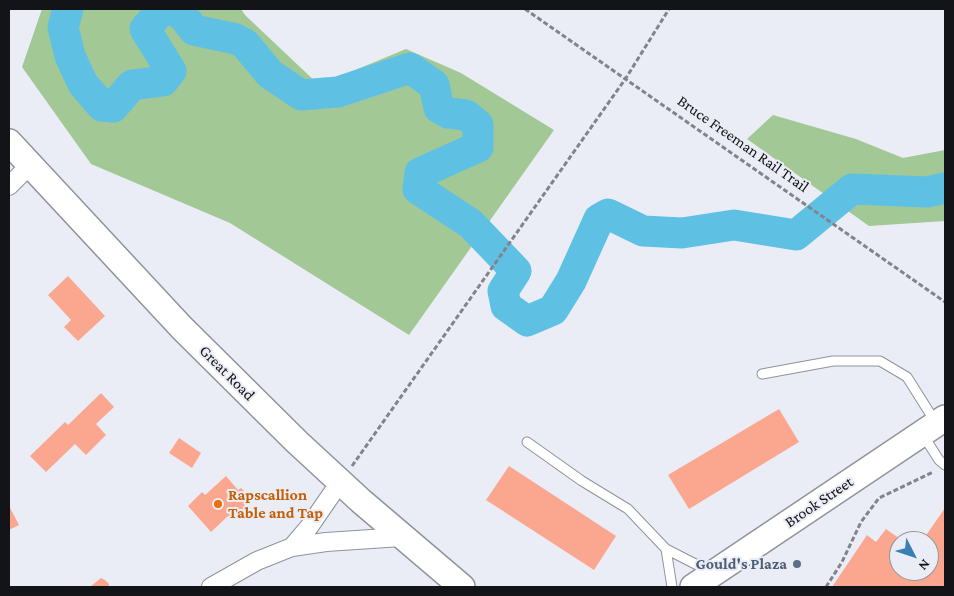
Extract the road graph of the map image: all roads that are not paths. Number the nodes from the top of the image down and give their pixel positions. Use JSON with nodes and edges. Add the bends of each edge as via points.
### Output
{"nodes":[{"id":1,"x":9,"y":142,"type":"edge"},
{"id":2,"x":31,"y":164,"type":"junction"},
{"id":3,"x":9,"y":186,"type":"edge"},
{"id":4,"x":762,"y":374,"type":"dead end"},
{"id":5,"x":934,"y":425,"type":"edge"},
{"id":6,"x":527,"y":442,"type":"dead end"},
{"id":7,"x":941,"y":467,"type":"edge"},
{"id":8,"x":340,"y":482,"type":"junction"},
{"id":9,"x":402,"y":537,"type":"junction"},
{"id":10,"x":292,"y":548,"type":"junction"},
{"id":11,"x":666,"y":549,"type":"junction"},
{"id":12,"x":713,"y":573,"type":"junction"},
{"id":13,"x":211,"y":587,"type":"edge"},
{"id":14,"x":462,"y":587,"type":"edge"},
{"id":15,"x":672,"y":587,"type":"edge"},
{"id":16,"x":693,"y":587,"type":"edge"}],
"edges":[{"from":1,"to":2,"type":"main road","name":"Great Road"},
{"from":2,"to":3,"type":"street"},
{"from":2,"to":8,"type":"main road","name":"Great Road","via":[[182,328]]},
{"from":4,"to":5,"type":"lane","via":[[832,360],[880,362],[907,377]]},
{"from":5,"to":7,"type":"lane"},
{"from":5,"to":12,"type":"main road","name":"Brook Street"},
{"from":6,"to":11,"type":"lane","via":[[628,509]]},
{"from":8,"to":9,"type":"main road","name":"Great Road"},
{"from":8,"to":10,"type":"street"},
{"from":9,"to":10,"type":"street","via":[[326,542]]},
{"from":9,"to":14,"type":"main road","name":"Great Road"},
{"from":10,"to":13,"type":"street","via":[[257,561]]},
{"from":11,"to":12,"type":"lane"},
{"from":11,"to":15,"type":"lane"},
{"from":12,"to":16,"type":"main road","name":"Brook Street"}]}
